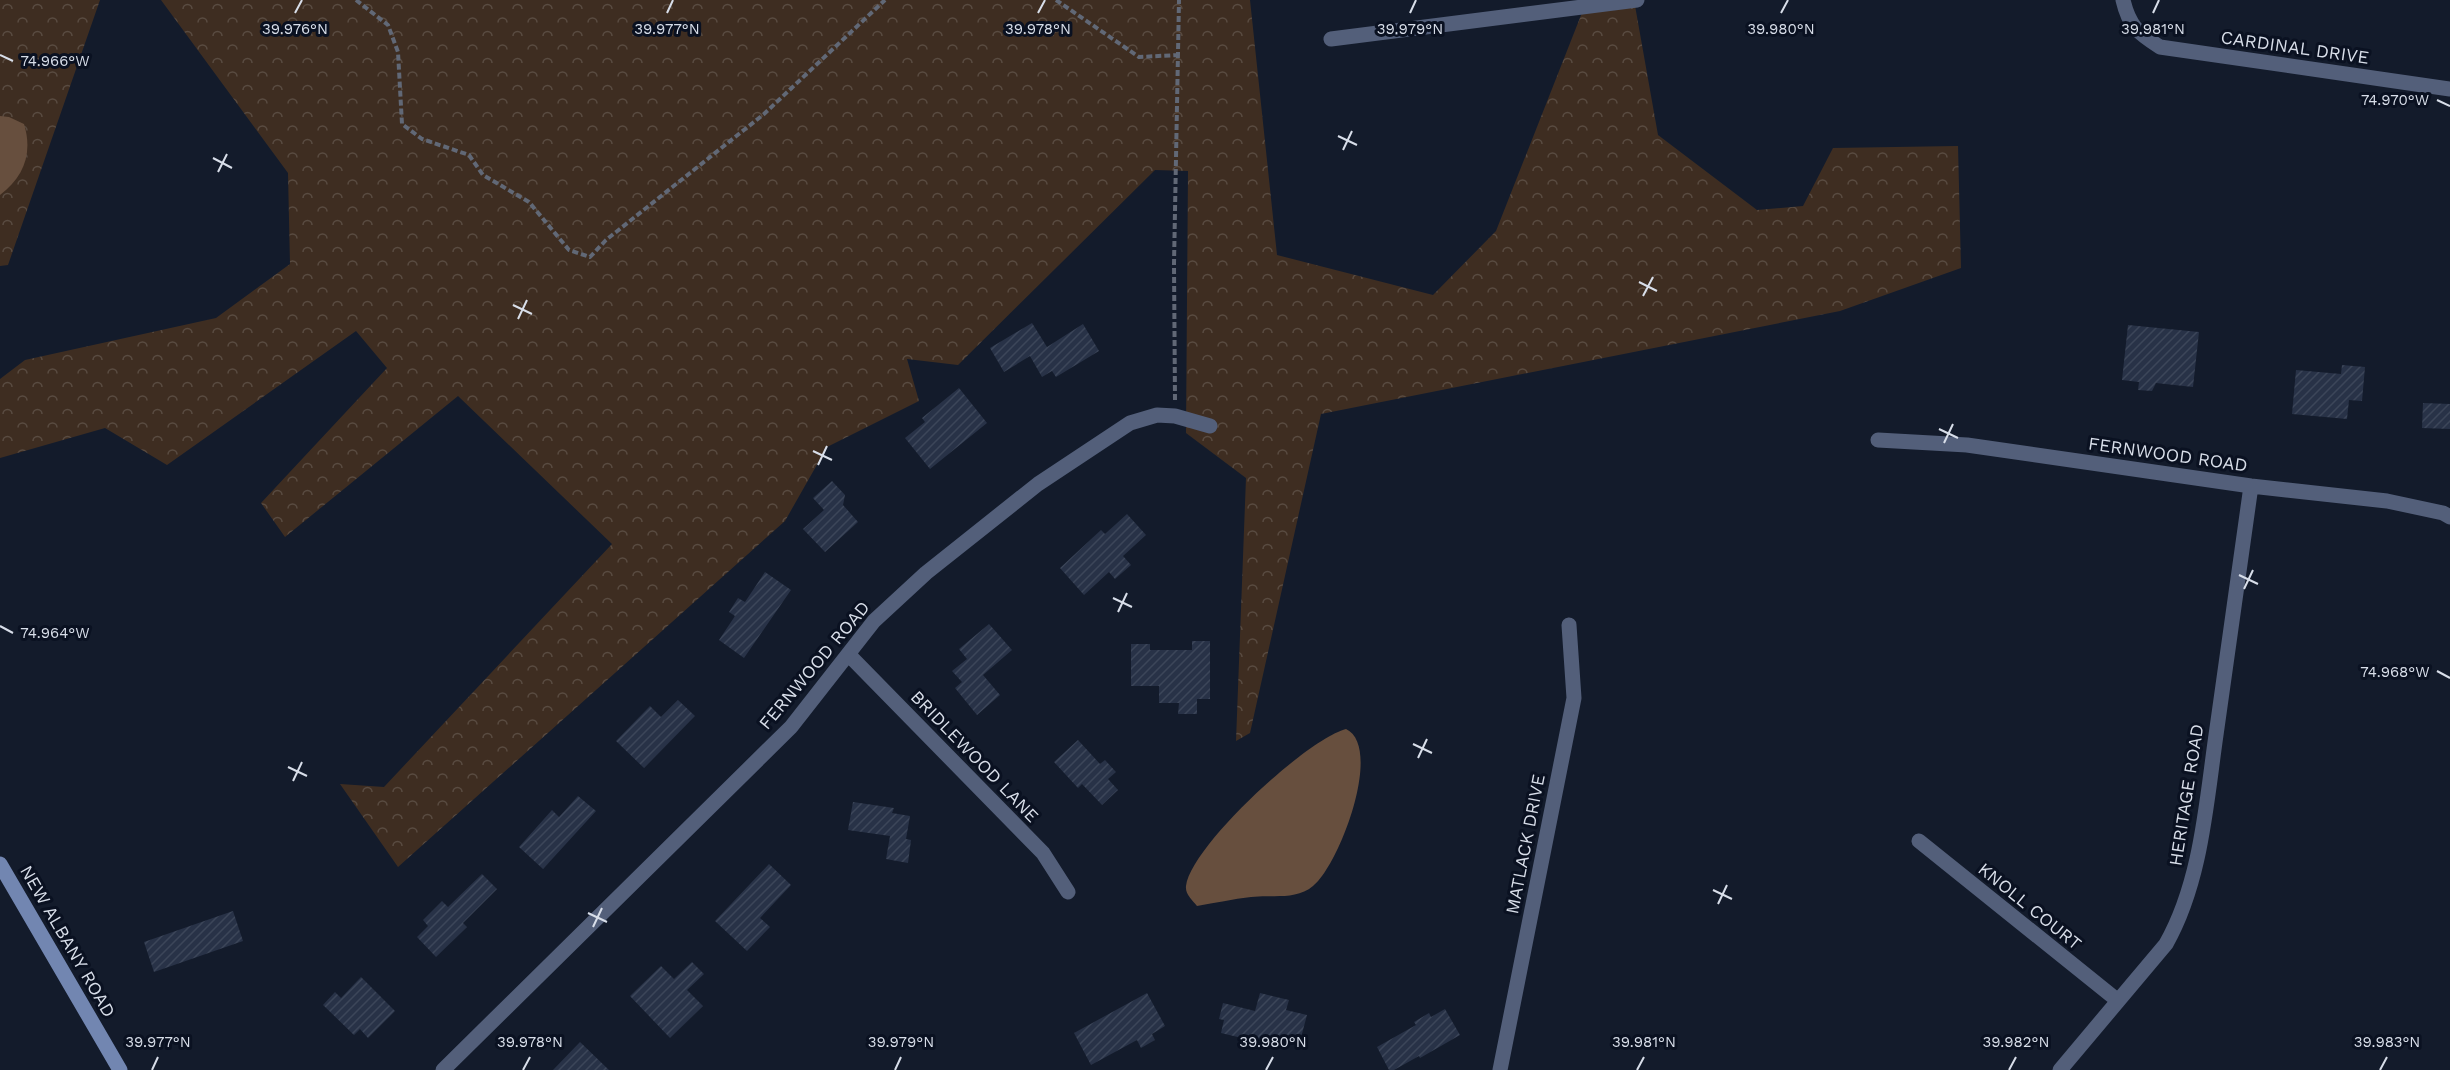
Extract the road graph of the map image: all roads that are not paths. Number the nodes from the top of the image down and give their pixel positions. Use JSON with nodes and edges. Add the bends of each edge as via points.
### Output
{"nodes":[{"id":1,"x":1636,"y":0,"type":"edge"},
{"id":2,"x":2123,"y":0,"type":"edge"},
{"id":3,"x":1331,"y":39,"type":"dead end"},
{"id":4,"x":2450,"y":89,"type":"edge"},
{"id":5,"x":1210,"y":426,"type":"dead end"},
{"id":6,"x":1878,"y":440,"type":"dead end"},
{"id":7,"x":2252,"y":486,"type":"junction"},
{"id":8,"x":2450,"y":517,"type":"edge"},
{"id":9,"x":1569,"y":625,"type":"dead end"},
{"id":10,"x":848,"y":654,"type":"junction"},
{"id":11,"x":1919,"y":841,"type":"dead end"},
{"id":12,"x":0,"y":864,"type":"edge"},
{"id":13,"x":1068,"y":892,"type":"dead end"},
{"id":14,"x":2117,"y":1000,"type":"junction"},
{"id":15,"x":120,"y":1070,"type":"edge"},
{"id":16,"x":442,"y":1070,"type":"edge"},
{"id":17,"x":1500,"y":1070,"type":"edge"},
{"id":18,"x":2060,"y":1070,"type":"edge"}],
"edges":[{"from":1,"to":3,"type":"street"},
{"from":2,"to":4,"type":"street","name":"CARDINAL DRIVE","via":[[2127,18],[2141,35],[2160,46]]},
{"from":5,"to":10,"type":"street","name":"FERNWOOD ROAD","via":[[1157,415],[1109,435],[1038,484],[926,573],[874,621]]},
{"from":6,"to":7,"type":"street","name":"FERNWOOD ROAD","via":[[1967,445]]},
{"from":7,"to":8,"type":"street","name":"FERNWOOD ROAD","via":[[2387,501]]},
{"from":7,"to":14,"type":"street","name":"HERITAGE ROAD","via":[[2193,875],[2178,922],[2166,944]]},
{"from":9,"to":17,"type":"street","name":"MATLACK DRIVE","via":[[1574,698]]},
{"from":10,"to":13,"type":"street","name":"BRIDLEWOOD LANE","via":[[1043,854]]},
{"from":10,"to":16,"type":"street","name":"FERNWOOD ROAD","via":[[790,727]]},
{"from":11,"to":14,"type":"street","name":"KNOLL COURT"},
{"from":12,"to":15,"type":"main road","name":"NEW ALBANY ROAD"},
{"from":14,"to":18,"type":"street","name":"HERITAGE ROAD"}]}
